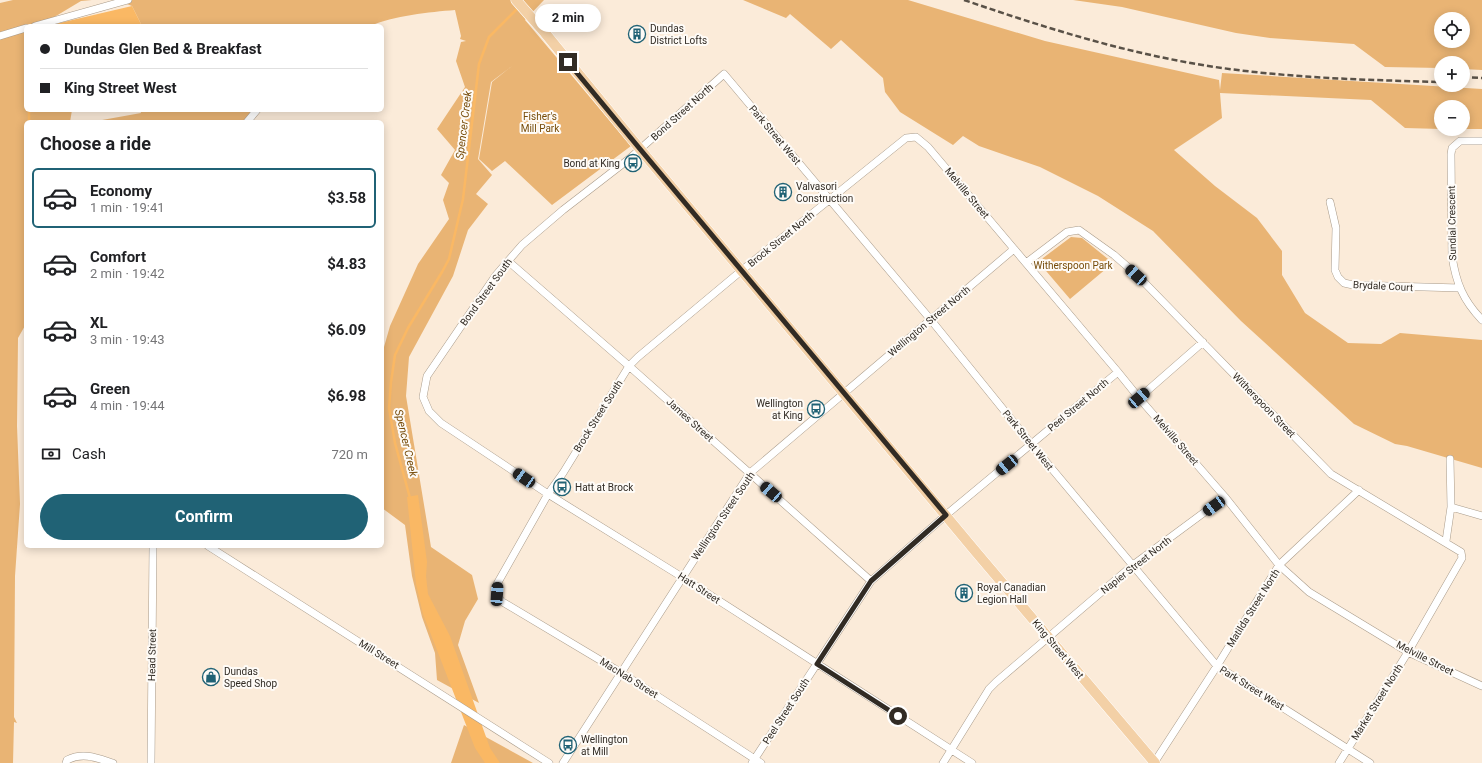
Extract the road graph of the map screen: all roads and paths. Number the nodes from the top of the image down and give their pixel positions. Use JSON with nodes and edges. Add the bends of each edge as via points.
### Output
{"nodes":[{"id":1,"x":128,"y":0,"type":"edge"},
{"id":2,"x":517,"y":1,"type":"edge"},
{"id":3,"x":42,"y":24,"type":"edge"},
{"id":4,"x":24,"y":29,"type":"edge"},
{"id":5,"x":0,"y":36,"type":"edge"},
{"id":6,"x":724,"y":74,"type":"joint"},
{"id":7,"x":255,"y":112,"type":"edge"},
{"id":8,"x":249,"y":120,"type":"edge"},
{"id":9,"x":916,"y":137,"type":"joint"},
{"id":10,"x":1482,"y":141,"type":"edge"},
{"id":11,"x":640,"y":149,"type":"junction"},
{"id":12,"x":829,"y":200,"type":"junction"},
{"id":13,"x":1330,"y":202,"type":"dead end"},
{"id":14,"x":1014,"y":249,"type":"junction"},
{"id":15,"x":508,"y":261,"type":"junction"},
{"id":16,"x":1026,"y":264,"type":"junction"},
{"id":17,"x":742,"y":271,"type":"junction"},
{"id":18,"x":1460,"y":288,"type":"junction"},
{"id":19,"x":931,"y":320,"type":"junction"},
{"id":20,"x":1482,"y":320,"type":"edge"},
{"id":21,"x":1203,"y":342,"type":"junction"},
{"id":22,"x":630,"y":366,"type":"junction"},
{"id":23,"x":1118,"y":372,"type":"junction"},
{"id":24,"x":844,"y":393,"type":"junction"},
{"id":25,"x":1139,"y":398,"type":"junction"},
{"id":26,"x":429,"y":411,"type":"joint"},
{"id":27,"x":1032,"y":444,"type":"junction"},
{"id":28,"x":1450,"y":459,"type":"dead end"},
{"id":29,"x":750,"y":473,"type":"junction"},
{"id":30,"x":1359,"y":490,"type":"junction"},
{"id":31,"x":548,"y":494,"type":"junction"},
{"id":32,"x":1226,"y":497,"type":"junction"},
{"id":33,"x":1451,"y":508,"type":"junction"},
{"id":34,"x":946,"y":515,"type":"junction"},
{"id":35,"x":1482,"y":516,"type":"edge"},
{"id":36,"x":1446,"y":541,"type":"junction"},
{"id":37,"x":153,"y":548,"type":"edge"},
{"id":38,"x":211,"y":548,"type":"edge"},
{"id":39,"x":1462,"y":558,"type":"joint"},
{"id":40,"x":1133,"y":565,"type":"junction"},
{"id":41,"x":1279,"y":565,"type":"junction"},
{"id":42,"x":682,"y":577,"type":"junction"},
{"id":43,"x":871,"y":581,"type":"junction"},
{"id":44,"x":497,"y":594,"type":"joint"},
{"id":45,"x":1049,"y":638,"type":"junction"},
{"id":46,"x":1408,"y":652,"type":"junction"},
{"id":47,"x":817,"y":664,"type":"junction"},
{"id":48,"x":1217,"y":666,"type":"junction"},
{"id":49,"x":620,"y":672,"type":"junction"},
{"id":50,"x":1482,"y":686,"type":"edge"},
{"id":51,"x":1348,"y":749,"type":"junction"},
{"id":52,"x":952,"y":750,"type":"junction"},
{"id":53,"x":66,"y":761,"type":"edge"},
{"id":54,"x":756,"y":762,"type":"edge"},
{"id":55,"x":114,"y":763,"type":"edge"},
{"id":56,"x":150,"y":763,"type":"edge"},
{"id":57,"x":549,"y":763,"type":"edge"},
{"id":58,"x":563,"y":763,"type":"edge"},
{"id":59,"x":943,"y":763,"type":"edge"},
{"id":60,"x":972,"y":763,"type":"edge"},
{"id":61,"x":1155,"y":763,"type":"edge"},
{"id":62,"x":1340,"y":763,"type":"edge"},
{"id":63,"x":1370,"y":763,"type":"edge"}],
"edges":[{"from":1,"to":3,"type":"street"},
{"from":2,"to":11,"type":"main road","name":"King Street West"},
{"from":4,"to":5,"type":"street"},
{"from":6,"to":11,"type":"street","name":"Bond Street North"},
{"from":6,"to":12,"type":"street","name":"Park Street West"},
{"from":7,"to":8,"type":"street"},
{"from":9,"to":12,"type":"street","name":"Brock Street North","via":[[906,138]]},
{"from":9,"to":14,"type":"street","name":"Melville Street","via":[[928,146]]},
{"from":10,"to":18,"type":"street","name":"Sundial Crescent","via":[[1460,141],[1452,148],[1451,154],[1452,256]]},
{"from":11,"to":15,"type":"street","name":"Bond Street South","via":[[547,223]]},
{"from":11,"to":17,"type":"main road","name":"King Street West"},
{"from":12,"to":17,"type":"street","name":"Brock Street North"},
{"from":12,"to":19,"type":"street","name":"Park Street West"},
{"from":13,"to":18,"type":"street","name":"Brydale Court","via":[[1336,228],[1335,270],[1344,283]]},
{"from":14,"to":16,"type":"street","name":"Melville Street"},
{"from":14,"to":19,"type":"street","name":"Wellington Street North"},
{"from":15,"to":22,"type":"street","name":"James Street"},
{"from":15,"to":26,"type":"street","name":"Bond Street South","via":[[427,376],[423,397]]},
{"from":16,"to":21,"type":"street","name":"Witherspoon Street","via":[[1067,232],[1079,230],[1114,255]]},
{"from":16,"to":23,"type":"street","name":"Melville Street"},
{"from":17,"to":22,"type":"street","name":"Brock Street South"},
{"from":17,"to":24,"type":"main road","name":"King Street West"},
{"from":18,"to":20,"type":"street","name":"Sundial Crescent","via":[[1471,308]]},
{"from":19,"to":24,"type":"street","name":"Wellington Street North"},
{"from":19,"to":27,"type":"street","name":"Park Street West"},
{"from":21,"to":25,"type":"street"},
{"from":21,"to":30,"type":"street","name":"Witherspoon Street","via":[[1331,474]]},
{"from":22,"to":29,"type":"street","name":"James Street"},
{"from":22,"to":31,"type":"street","name":"Brock Street South"},
{"from":23,"to":25,"type":"street","name":"Melville Street"},
{"from":23,"to":27,"type":"street","name":"Peel Street North"},
{"from":24,"to":29,"type":"street","name":"Wellington Street South"},
{"from":24,"to":34,"type":"main road","name":"King Street West"},
{"from":25,"to":32,"type":"street","name":"Melville Street"},
{"from":26,"to":31,"type":"street","name":"Hatt Street","via":[[441,423]]},
{"from":27,"to":34,"type":"street","name":"Peel Street North"},
{"from":27,"to":40,"type":"street","name":"Park Street West"},
{"from":28,"to":33,"type":"street"},
{"from":29,"to":42,"type":"street","name":"Wellington Street South"},
{"from":29,"to":43,"type":"street","name":"James Street"},
{"from":30,"to":36,"type":"street","name":"Witherspoon Street"},
{"from":30,"to":41,"type":"street","name":"Matilda Street North"},
{"from":31,"to":42,"type":"street","name":"Hatt Street"},
{"from":31,"to":44,"type":"street","name":"Brock Street South","via":[[498,584]]},
{"from":32,"to":40,"type":"street","name":"Napier Street North"},
{"from":32,"to":41,"type":"street","name":"Melville Street"},
{"from":33,"to":35,"type":"street"},
{"from":33,"to":36,"type":"street"},
{"from":34,"to":43,"type":"street","name":"Peel Street South"},
{"from":34,"to":45,"type":"main road","name":"King Street West"},
{"from":36,"to":39,"type":"street","name":"Witherspoon Street","via":[[1460,550]]},
{"from":37,"to":56,"type":"street","name":"Head Street"},
{"from":38,"to":57,"type":"street","name":"Mill Street"},
{"from":39,"to":46,"type":"street","name":"Market Street North"},
{"from":40,"to":45,"type":"street","name":"Napier Street North"},
{"from":40,"to":48,"type":"street","name":"Park Street West"},
{"from":41,"to":46,"type":"street","name":"Melville Street","via":[[1309,592]]},
{"from":41,"to":48,"type":"street","name":"Matilda Street North"},
{"from":42,"to":47,"type":"street","name":"Hatt Street"},
{"from":42,"to":49,"type":"street","name":"Wellington Street South"},
{"from":43,"to":47,"type":"street","name":"Peel Street South"},
{"from":44,"to":49,"type":"street","name":"MacNab Street","via":[[501,601]]},
{"from":45,"to":52,"type":"street","name":"Napier Street North","via":[[989,689]]},
{"from":45,"to":61,"type":"main road","name":"King Street West"},
{"from":46,"to":50,"type":"street","name":"Melville Street"},
{"from":46,"to":51,"type":"street","name":"Market Street North"},
{"from":47,"to":52,"type":"street","name":"Hatt Street"},
{"from":47,"to":54,"type":"street","name":"Peel Street South"},
{"from":48,"to":51,"type":"street","name":"Park Street West"},
{"from":48,"to":61,"type":"street","name":"Matilda Street North"},
{"from":49,"to":54,"type":"street","name":"MacNab Street"},
{"from":49,"to":58,"type":"street","name":"Wellington Street South"},
{"from":51,"to":62,"type":"street","name":"Market Street North"},
{"from":51,"to":63,"type":"street","name":"Park Street West"},
{"from":52,"to":59,"type":"street","name":"Napier Street North"},
{"from":52,"to":60,"type":"street","name":"Hatt Street"},
{"from":53,"to":55,"type":"street","via":[[75,756],[89,756]]}]}
